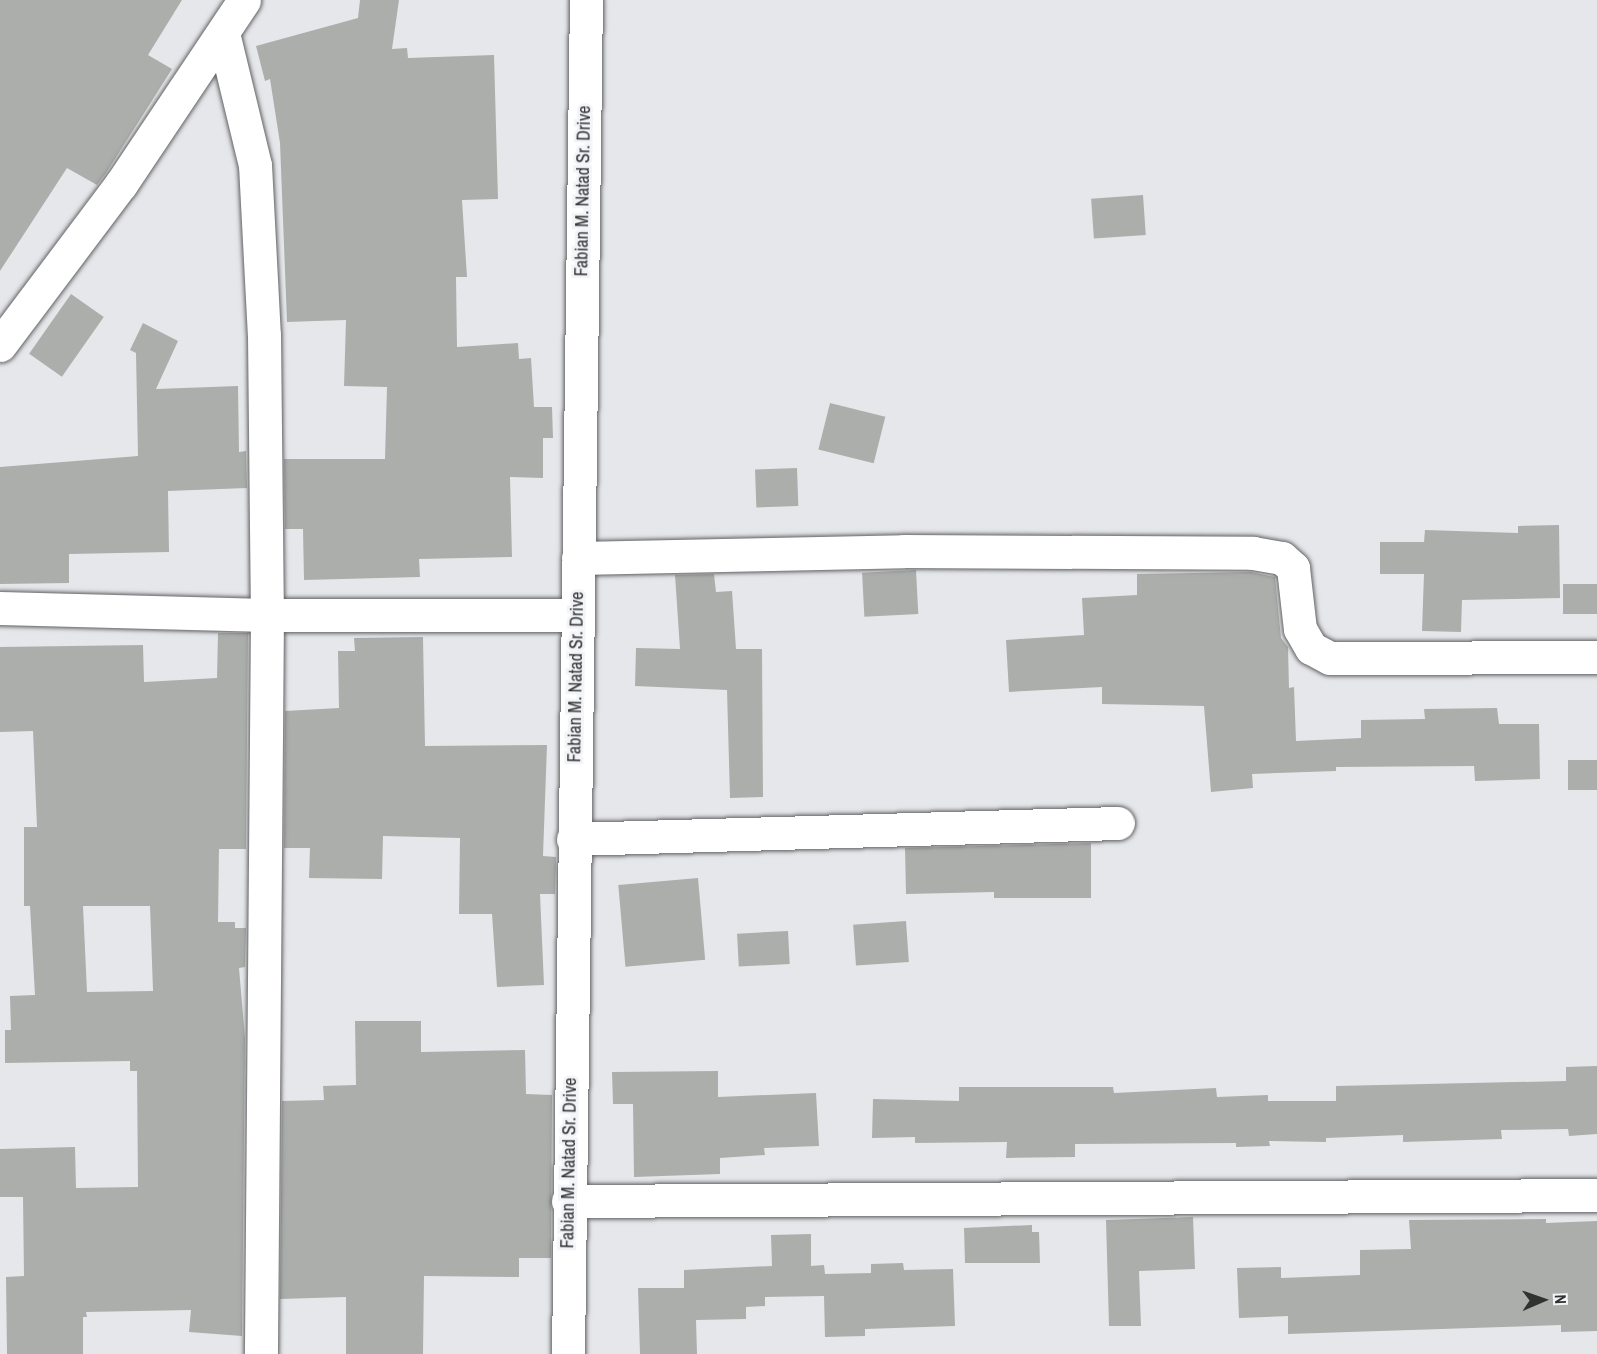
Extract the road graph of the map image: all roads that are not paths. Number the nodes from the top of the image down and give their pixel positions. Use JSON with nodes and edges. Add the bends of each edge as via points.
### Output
{"nodes":[{"id":1,"x":244,"y":0,"type":"edge"},
{"id":2,"x":586,"y":0,"type":"edge"},
{"id":3,"x":223,"y":33,"type":"junction"},
{"id":4,"x":0,"y":345,"type":"edge"},
{"id":5,"x":578,"y":558,"type":"junction"},
{"id":6,"x":0,"y":608,"type":"edge"},
{"id":7,"x":267,"y":615,"type":"junction"},
{"id":8,"x":577,"y":615,"type":"junction"},
{"id":9,"x":1597,"y":657,"type":"edge"},
{"id":10,"x":1118,"y":823,"type":"dead end"},
{"id":11,"x":573,"y":839,"type":"junction"},
{"id":12,"x":1597,"y":1195,"type":"edge"},
{"id":13,"x":568,"y":1201,"type":"junction"},
{"id":14,"x":261,"y":1354,"type":"edge"},
{"id":15,"x":568,"y":1354,"type":"edge"}],
"edges":[{"from":1,"to":3,"type":"street"},
{"from":2,"to":5,"type":"street","name":"Fabian M. Natad Sr. Drive"},
{"from":3,"to":4,"type":"street","via":[[121,184]]},
{"from":3,"to":7,"type":"street","via":[[255,165],[264,335]]},
{"from":5,"to":8,"type":"street","name":"Fabian M. Natad Sr. Drive"},
{"from":5,"to":9,"type":"street","via":[[904,551],[1253,553],[1282,558],[1293,568],[1300,629],[1311,648],[1330,658]]},
{"from":6,"to":7,"type":"street"},
{"from":7,"to":8,"type":"street"},
{"from":7,"to":14,"type":"street"},
{"from":8,"to":11,"type":"street","name":"Fabian M. Natad Sr. Drive"},
{"from":10,"to":11,"type":"street"},
{"from":11,"to":13,"type":"street","name":"Fabian M. Natad Sr. Drive"},
{"from":12,"to":13,"type":"street"},
{"from":13,"to":15,"type":"street","name":"Fabian M. Natad Sr. Drive"}]}
